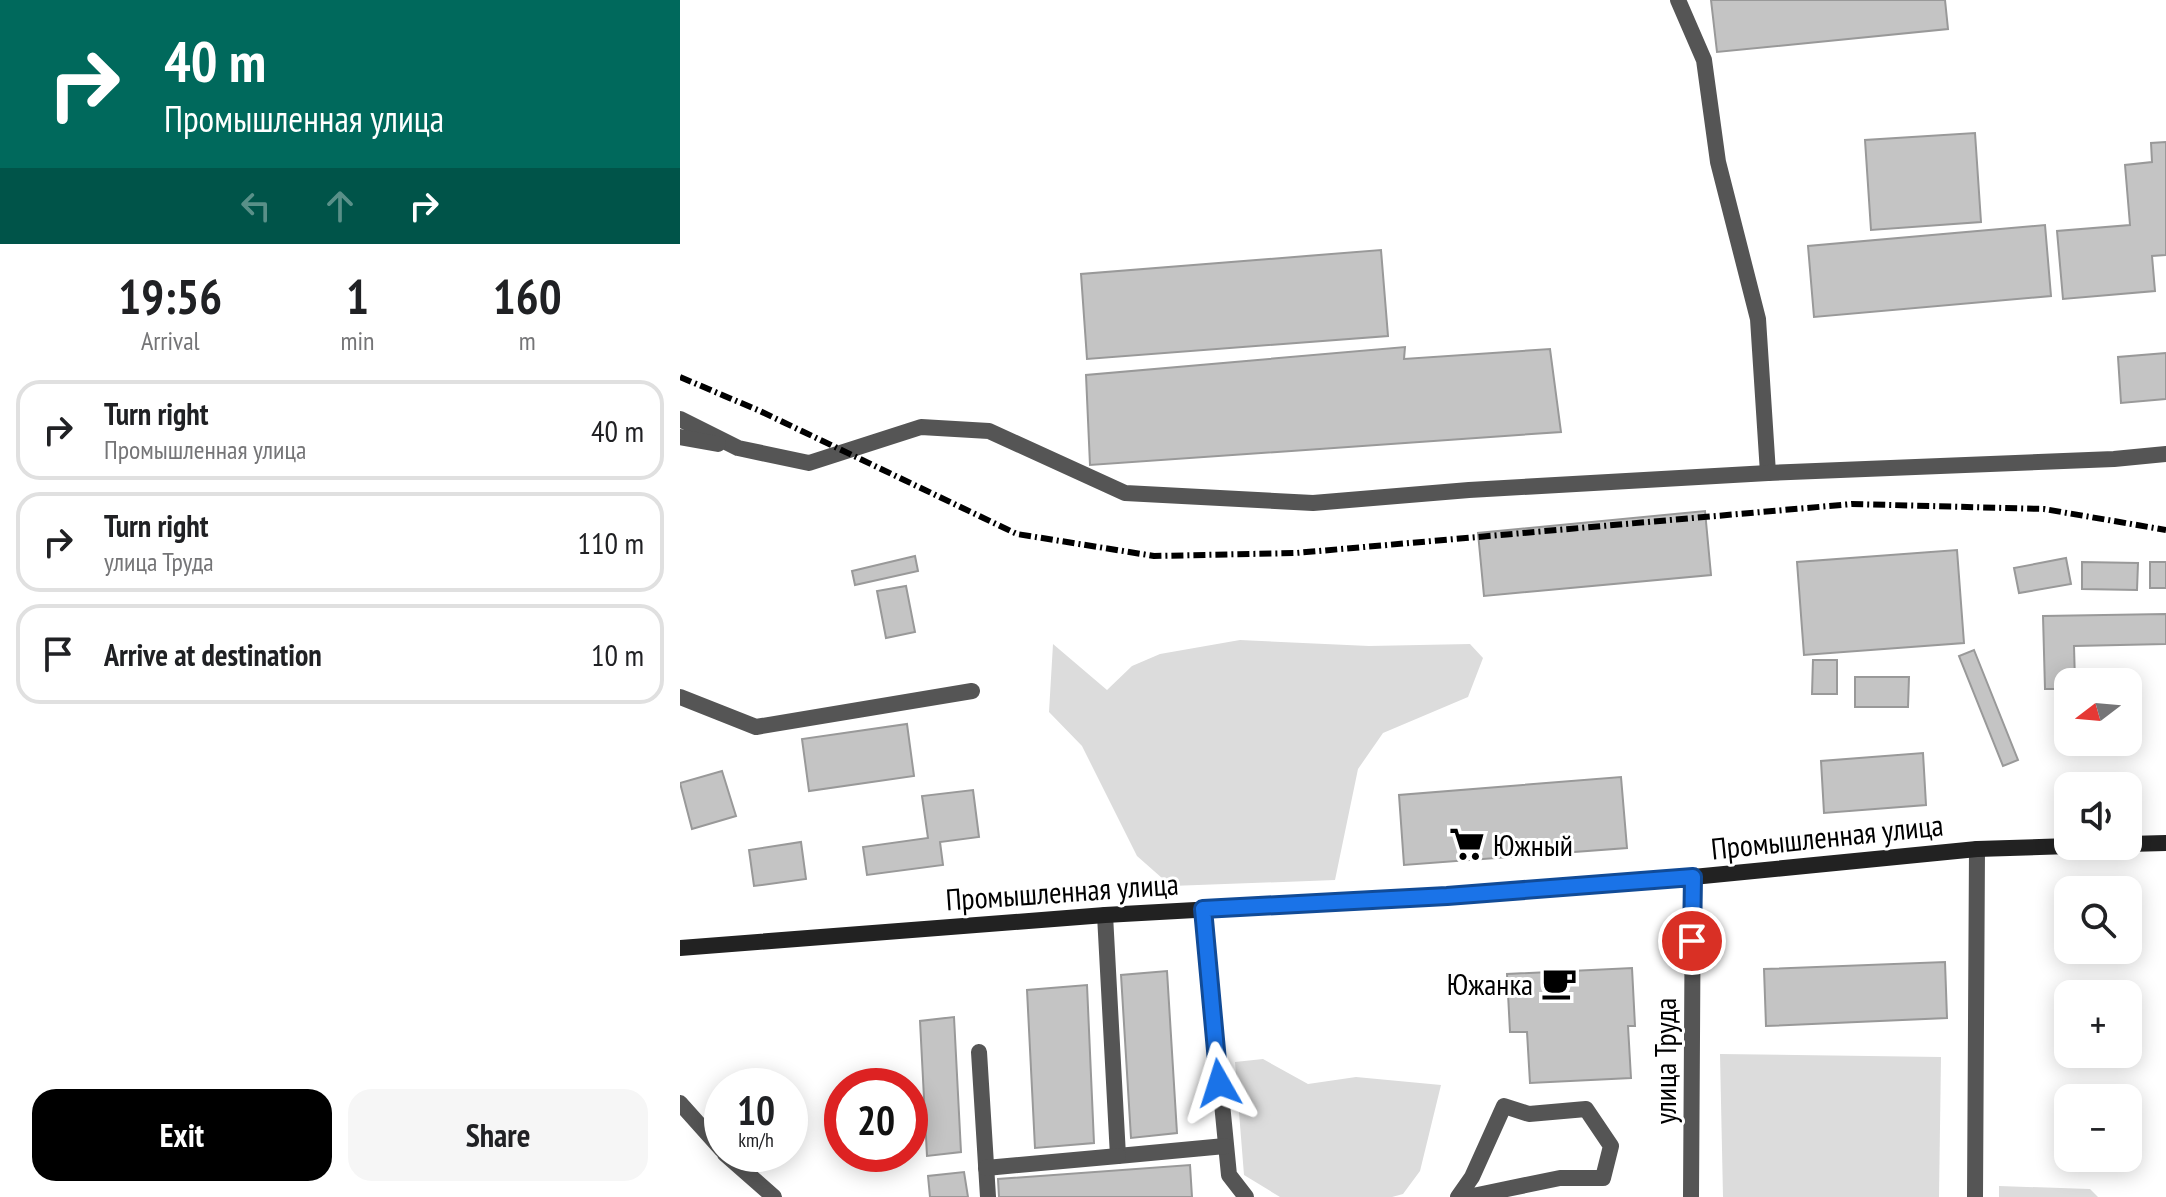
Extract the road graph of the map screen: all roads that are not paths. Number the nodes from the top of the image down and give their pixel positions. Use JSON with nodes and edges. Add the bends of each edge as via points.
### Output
{"nodes":[{"id":1,"x":1678,"y":0,"type":"edge"},
{"id":2,"x":680,"y":419,"type":"edge"},
{"id":3,"x":680,"y":437,"type":"edge"},
{"id":4,"x":738,"y":448,"type":"junction"},
{"id":5,"x":2166,"y":454,"type":"edge"},
{"id":6,"x":1768,"y":473,"type":"junction"},
{"id":7,"x":972,"y":691,"type":"dead end"},
{"id":8,"x":680,"y":697,"type":"edge"},
{"id":9,"x":2166,"y":843,"type":"edge"},
{"id":10,"x":2142,"y":844,"type":"edge"},
{"id":11,"x":2054,"y":847,"type":"edge"},
{"id":12,"x":1977,"y":849,"type":"junction"},
{"id":13,"x":1693,"y":877,"type":"junction"},
{"id":14,"x":1203,"y":909,"type":"junction"},
{"id":15,"x":1105,"y":915,"type":"junction"},
{"id":16,"x":680,"y":948,"type":"edge"},
{"id":17,"x":979,"y":1052,"type":"dead end"},
{"id":18,"x":680,"y":1103,"type":"edge"},
{"id":19,"x":704,"y":1130,"type":"edge"},
{"id":20,"x":1225,"y":1146,"type":"junction"},
{"id":21,"x":1118,"y":1156,"type":"junction"},
{"id":22,"x":986,"y":1168,"type":"junction"},
{"id":23,"x":746,"y":1172,"type":"edge"},
{"id":24,"x":774,"y":1197,"type":"edge"},
{"id":25,"x":988,"y":1197,"type":"edge"},
{"id":26,"x":1246,"y":1197,"type":"edge"},
{"id":27,"x":1458,"y":1197,"type":"edge"},
{"id":28,"x":1468,"y":1197,"type":"edge"},
{"id":29,"x":1691,"y":1197,"type":"edge"},
{"id":30,"x":1975,"y":1197,"type":"edge"}],
"edges":[{"from":1,"to":6,"type":"street","via":[[1704,60],[1718,162],[1758,319]]},
{"from":2,"to":4,"type":"street"},
{"from":3,"to":4,"type":"street"},
{"from":4,"to":6,"type":"street","via":[[809,463],[921,427],[989,431],[1125,493],[1313,503]]},
{"from":5,"to":6,"type":"street"},
{"from":7,"to":8,"type":"street","via":[[756,727]]},
{"from":9,"to":10,"type":"main road"},
{"from":11,"to":12,"type":"main road","name":"Промышленная улица"},
{"from":12,"to":13,"type":"main road","name":"Промышленная улица"},
{"from":12,"to":30,"type":"street"},
{"from":13,"to":14,"type":"main road","name":"Промышленная улица"},
{"from":13,"to":29,"type":"street","name":"улица Труда"},
{"from":14,"to":15,"type":"main road","name":"Промышленная улица"},
{"from":14,"to":20,"type":"street"},
{"from":15,"to":16,"type":"main road","name":"Промышленная улица"},
{"from":15,"to":21,"type":"street"},
{"from":17,"to":22,"type":"street"},
{"from":18,"to":19,"type":"street"},
{"from":20,"to":21,"type":"street"},
{"from":20,"to":26,"type":"street","via":[[1229,1175]]},
{"from":21,"to":22,"type":"street"},
{"from":22,"to":25,"type":"street"},
{"from":23,"to":24,"type":"street"},
{"from":27,"to":28,"type":"street","via":[[1504,1106],[1529,1114],[1586,1109],[1611,1146],[1603,1178],[1560,1178]]}]}
